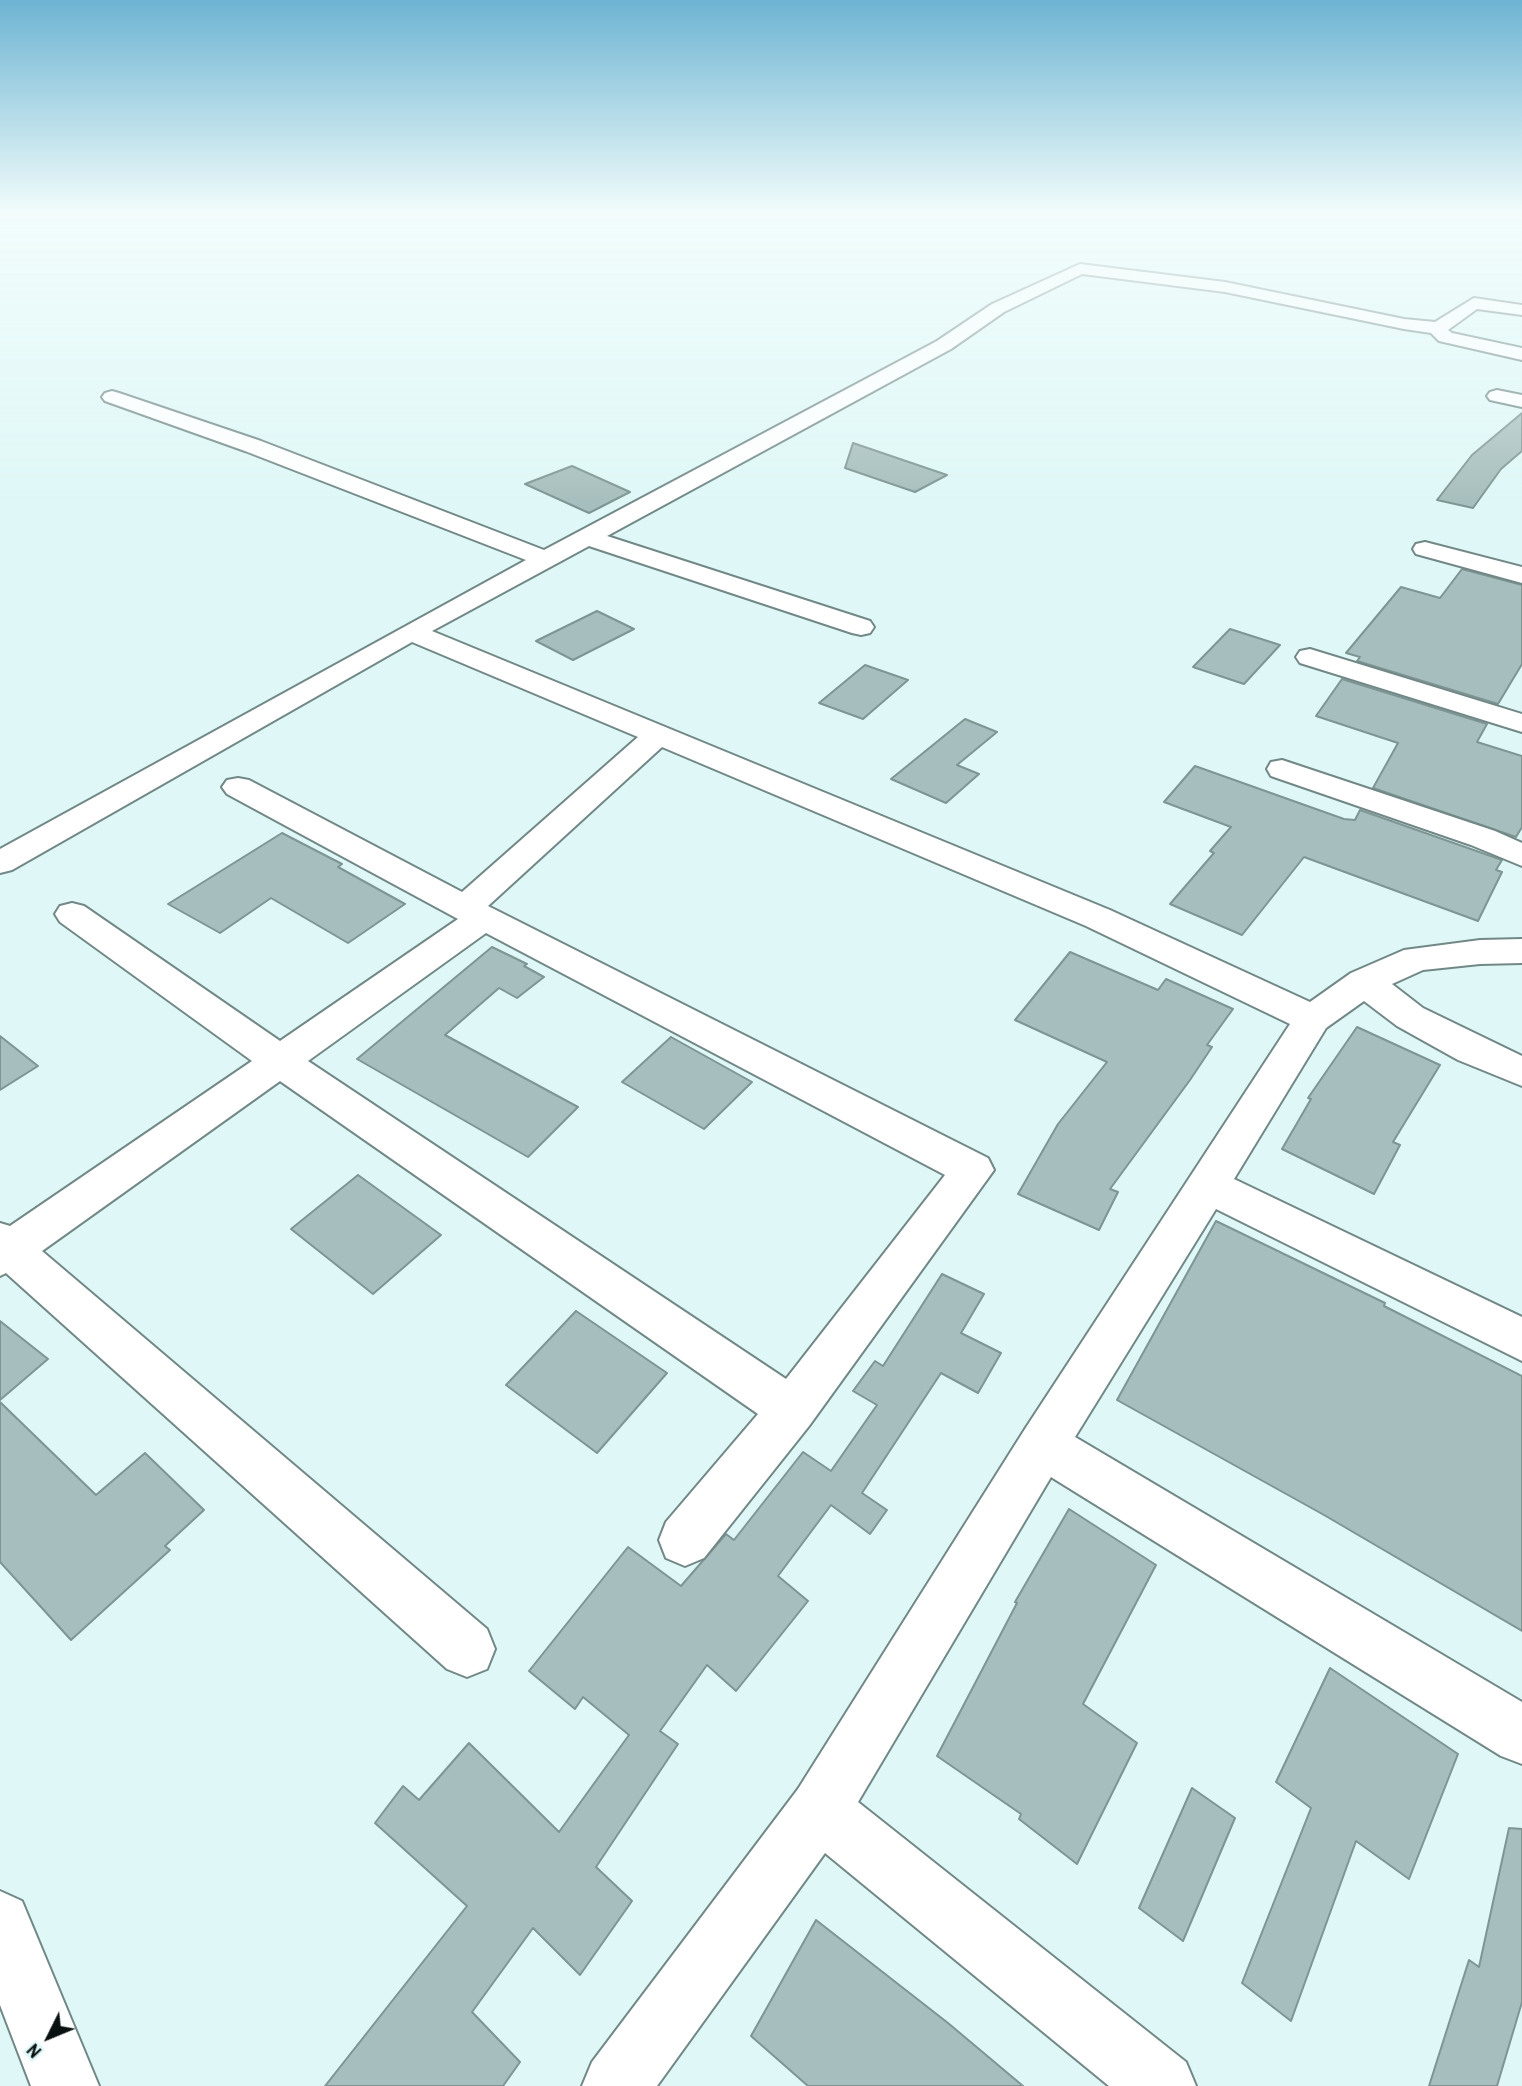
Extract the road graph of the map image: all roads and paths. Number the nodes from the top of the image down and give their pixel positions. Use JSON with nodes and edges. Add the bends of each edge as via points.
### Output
{"nodes":[{"id":1,"x":995,"y":310,"type":"edge"},
{"id":2,"x":1338,"y":310,"type":"edge"},
{"id":3,"x":1464,"y":310,"type":"edge"},
{"id":4,"x":1439,"y":328,"type":"junction"},
{"id":5,"x":1522,"y":354,"type":"edge"},
{"id":6,"x":1497,"y":396,"type":"dead end"},
{"id":7,"x":112,"y":397,"type":"dead end"},
{"id":8,"x":1522,"y":401,"type":"edge"},
{"id":9,"x":586,"y":537,"type":"junction"},
{"id":10,"x":1425,"y":550,"type":"dead end"},
{"id":11,"x":545,"y":559,"type":"junction"},
{"id":12,"x":1522,"y":575,"type":"edge"},
{"id":13,"x":861,"y":627,"type":"dead end"},
{"id":14,"x":411,"y":632,"type":"junction"},
{"id":15,"x":1310,"y":657,"type":"dead end"},
{"id":16,"x":1522,"y":723,"type":"edge"},
{"id":17,"x":659,"y":734,"type":"junction"},
{"id":18,"x":1282,"y":769,"type":"dead end"},
{"id":19,"x":238,"y":787,"type":"dead end"},
{"id":20,"x":1522,"y":856,"type":"edge"},
{"id":21,"x":0,"y":863,"type":"edge"},
{"id":22,"x":475,"y":913,"type":"junction"},
{"id":23,"x":72,"y":914,"type":"dead end"},
{"id":24,"x":1522,"y":951,"type":"edge"},
{"id":25,"x":1364,"y":982,"type":"junction"},
{"id":26,"x":1313,"y":1019,"type":"junction"},
{"id":27,"x":281,"y":1062,"type":"junction"},
{"id":28,"x":1522,"y":1072,"type":"edge"},
{"id":29,"x":1207,"y":1185,"type":"junction"},
{"id":30,"x":3,"y":1250,"type":"edge"},
{"id":31,"x":1522,"y":1340,"type":"edge"},
{"id":32,"x":792,"y":1410,"type":"junction"},
{"id":33,"x":1043,"y":1445,"type":"junction"},
{"id":34,"x":685,"y":1540,"type":"dead end"},
{"id":35,"x":467,"y":1649,"type":"dead end"},
{"id":36,"x":1522,"y":1735,"type":"edge"},
{"id":37,"x":819,"y":1810,"type":"junction"},
{"id":38,"x":0,"y":1923,"type":"edge"},
{"id":39,"x":65,"y":2086,"type":"edge"},
{"id":40,"x":615,"y":2086,"type":"edge"},
{"id":41,"x":1162,"y":2086,"type":"edge"}],
"edges":[{"from":1,"to":9,"type":"street","via":[[944,345]]},
{"from":2,"to":4,"type":"street"},
{"from":3,"to":4,"type":"street"},
{"from":4,"to":5,"type":"street","via":[[1440,333],[1458,341]]},
{"from":6,"to":8,"type":"street"},
{"from":7,"to":11,"type":"street","via":[[253,446]]},
{"from":9,"to":11,"type":"street"},
{"from":9,"to":13,"type":"street"},
{"from":10,"to":12,"type":"street"},
{"from":11,"to":14,"type":"street"},
{"from":14,"to":17,"type":"street"},
{"from":14,"to":21,"type":"street"},
{"from":15,"to":16,"type":"street"},
{"from":17,"to":22,"type":"street"},
{"from":17,"to":26,"type":"street","via":[[1098,918]]},
{"from":18,"to":20,"type":"street","via":[[1483,838]]},
{"from":19,"to":22,"type":"street"},
{"from":22,"to":27,"type":"street"},
{"from":22,"to":32,"type":"street","via":[[973,1170]]},
{"from":23,"to":27,"type":"street"},
{"from":24,"to":25,"type":"street","via":[[1417,959]]},
{"from":25,"to":26,"type":"street"},
{"from":25,"to":28,"type":"street","via":[[1410,1017]]},
{"from":26,"to":29,"type":"street"},
{"from":27,"to":30,"type":"street"},
{"from":27,"to":32,"type":"street"},
{"from":29,"to":31,"type":"street"},
{"from":29,"to":33,"type":"street"},
{"from":30,"to":35,"type":"street"},
{"from":32,"to":34,"type":"street"},
{"from":33,"to":36,"type":"street"},
{"from":33,"to":37,"type":"street"},
{"from":37,"to":40,"type":"street"},
{"from":37,"to":41,"type":"street"},
{"from":38,"to":39,"type":"street"}]}
